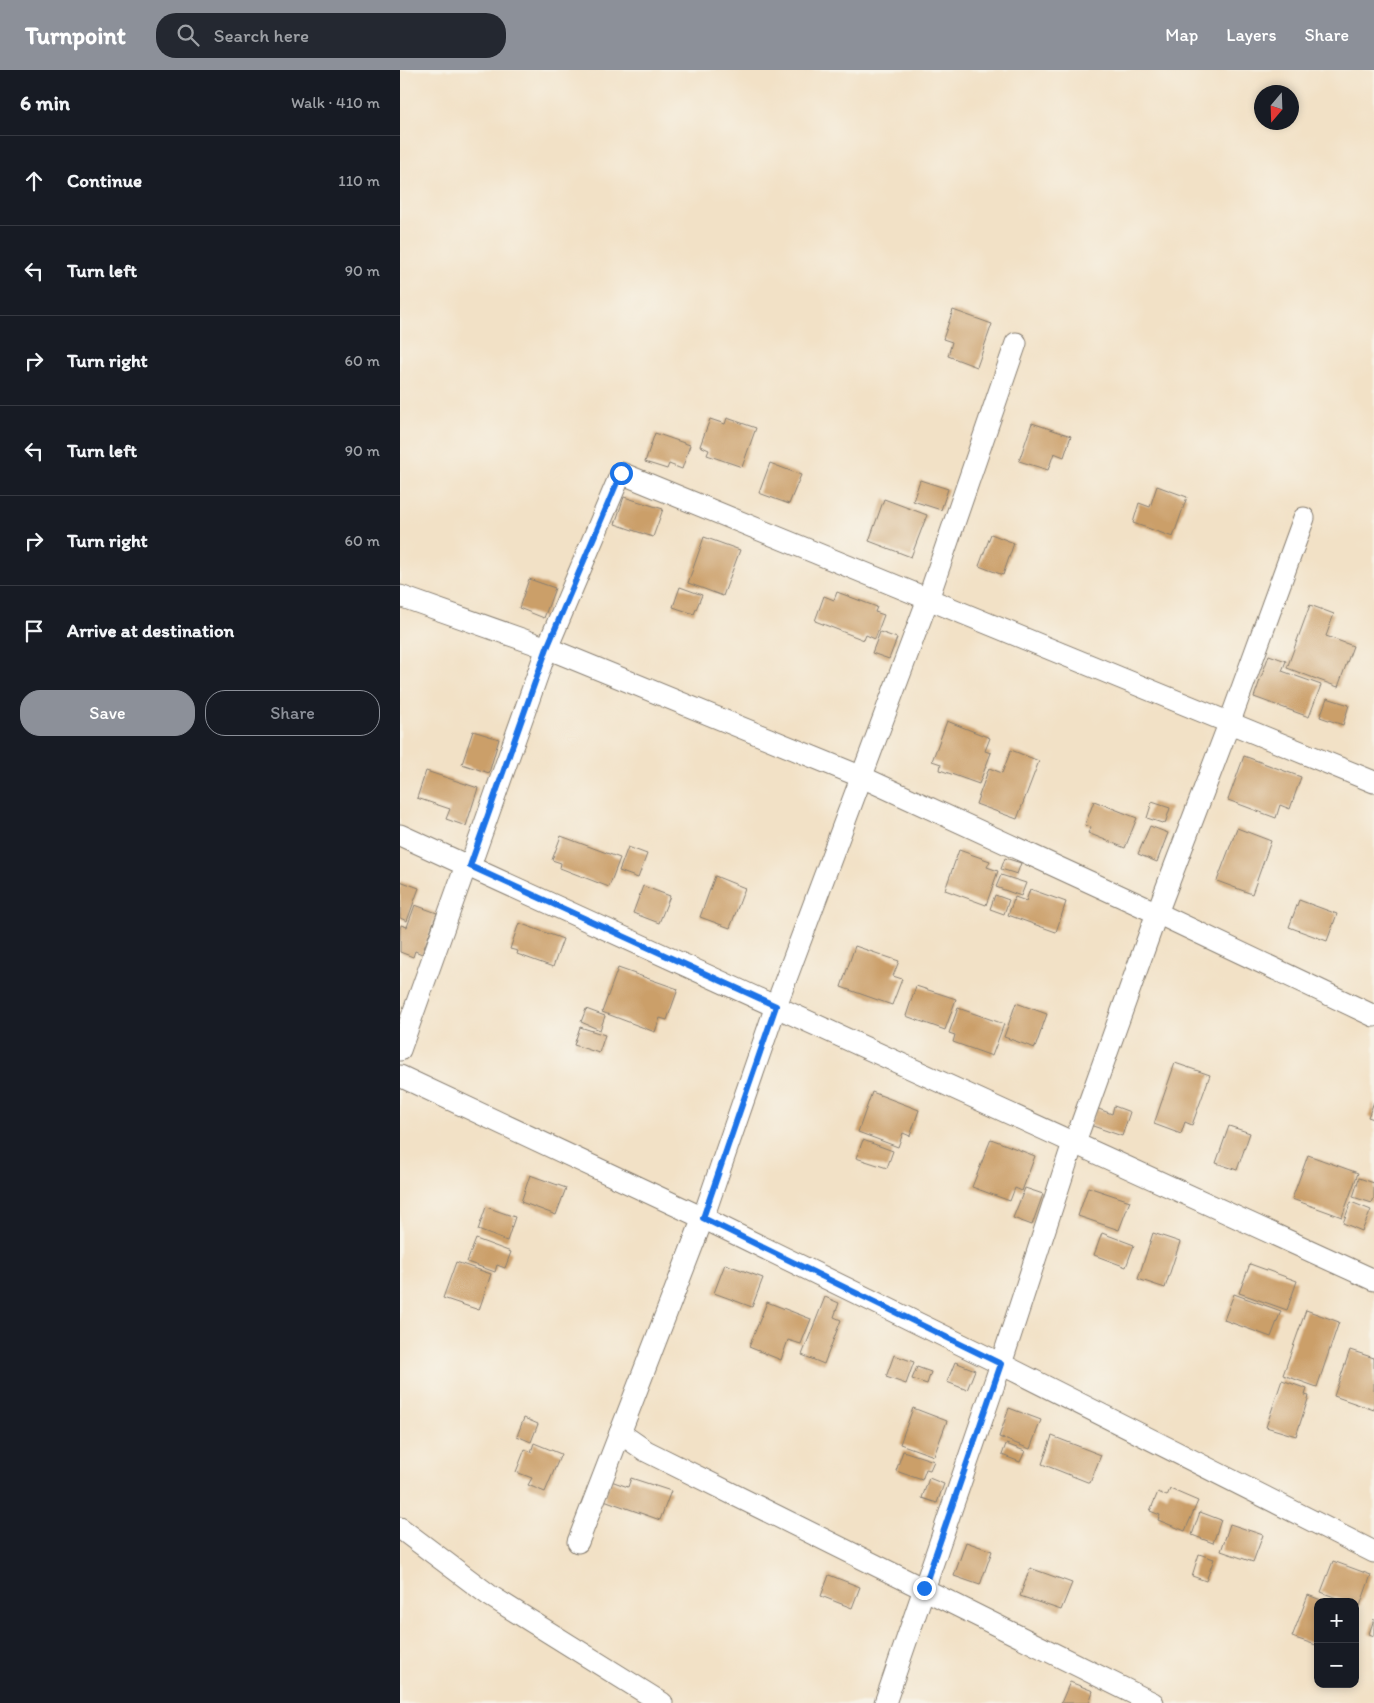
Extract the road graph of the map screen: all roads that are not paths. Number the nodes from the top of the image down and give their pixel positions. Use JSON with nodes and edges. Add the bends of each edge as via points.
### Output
{"nodes":[{"id":1,"x":1016,"y":343,"type":"dead end"},
{"id":2,"x":1304,"y":518,"type":"dead end"},
{"id":3,"x":400,"y":596,"type":"edge"},
{"id":4,"x":928,"y":599,"type":"junction"},
{"id":5,"x":547,"y":648,"type":"junction"},
{"id":6,"x":1228,"y":724,"type":"junction"},
{"id":7,"x":862,"y":777,"type":"junction"},
{"id":8,"x":1374,"y":782,"type":"edge"},
{"id":9,"x":400,"y":835,"type":"edge"},
{"id":10,"x":470,"y":866,"type":"junction"},
{"id":11,"x":1157,"y":912,"type":"junction"},
{"id":12,"x":776,"y":1006,"type":"junction"},
{"id":13,"x":1374,"y":1016,"type":"edge"},
{"id":14,"x":400,"y":1050,"type":"edge"},
{"id":15,"x":400,"y":1076,"type":"edge"},
{"id":16,"x":1075,"y":1142,"type":"junction"},
{"id":17,"x":703,"y":1218,"type":"junction"},
{"id":18,"x":1374,"y":1280,"type":"edge"},
{"id":19,"x":1001,"y":1364,"type":"junction"},
{"id":20,"x":620,"y":1433,"type":"junction"},
{"id":21,"x":400,"y":1528,"type":"edge"},
{"id":22,"x":578,"y":1542,"type":"dead end"},
{"id":23,"x":1374,"y":1552,"type":"edge"},
{"id":24,"x":924,"y":1588,"type":"junction"},
{"id":25,"x":662,"y":1703,"type":"edge"},
{"id":26,"x":885,"y":1703,"type":"edge"},
{"id":27,"x":1153,"y":1703,"type":"edge"}],
"edges":[{"from":1,"to":4,"type":"street"},
{"from":2,"to":6,"type":"street"},
{"from":3,"to":5,"type":"street"},
{"from":4,"to":5,"type":"street","via":[[621,473]]},
{"from":4,"to":6,"type":"street"},
{"from":4,"to":7,"type":"street"},
{"from":5,"to":7,"type":"street"},
{"from":5,"to":10,"type":"street"},
{"from":6,"to":8,"type":"street"},
{"from":6,"to":11,"type":"street"},
{"from":7,"to":11,"type":"street"},
{"from":7,"to":12,"type":"street"},
{"from":9,"to":10,"type":"street"},
{"from":10,"to":12,"type":"street"},
{"from":10,"to":14,"type":"street","via":[[465,868]]},
{"from":11,"to":13,"type":"street"},
{"from":11,"to":16,"type":"street"},
{"from":12,"to":16,"type":"street"},
{"from":12,"to":17,"type":"street"},
{"from":15,"to":17,"type":"street"},
{"from":16,"to":18,"type":"street"},
{"from":16,"to":19,"type":"street"},
{"from":17,"to":19,"type":"street"},
{"from":17,"to":20,"type":"street"},
{"from":19,"to":23,"type":"street"},
{"from":19,"to":24,"type":"street"},
{"from":20,"to":22,"type":"street"},
{"from":20,"to":24,"type":"street","via":[[646,1451]]},
{"from":21,"to":25,"type":"street","via":[[489,1596]]},
{"from":24,"to":26,"type":"street"},
{"from":24,"to":27,"type":"street"}]}
